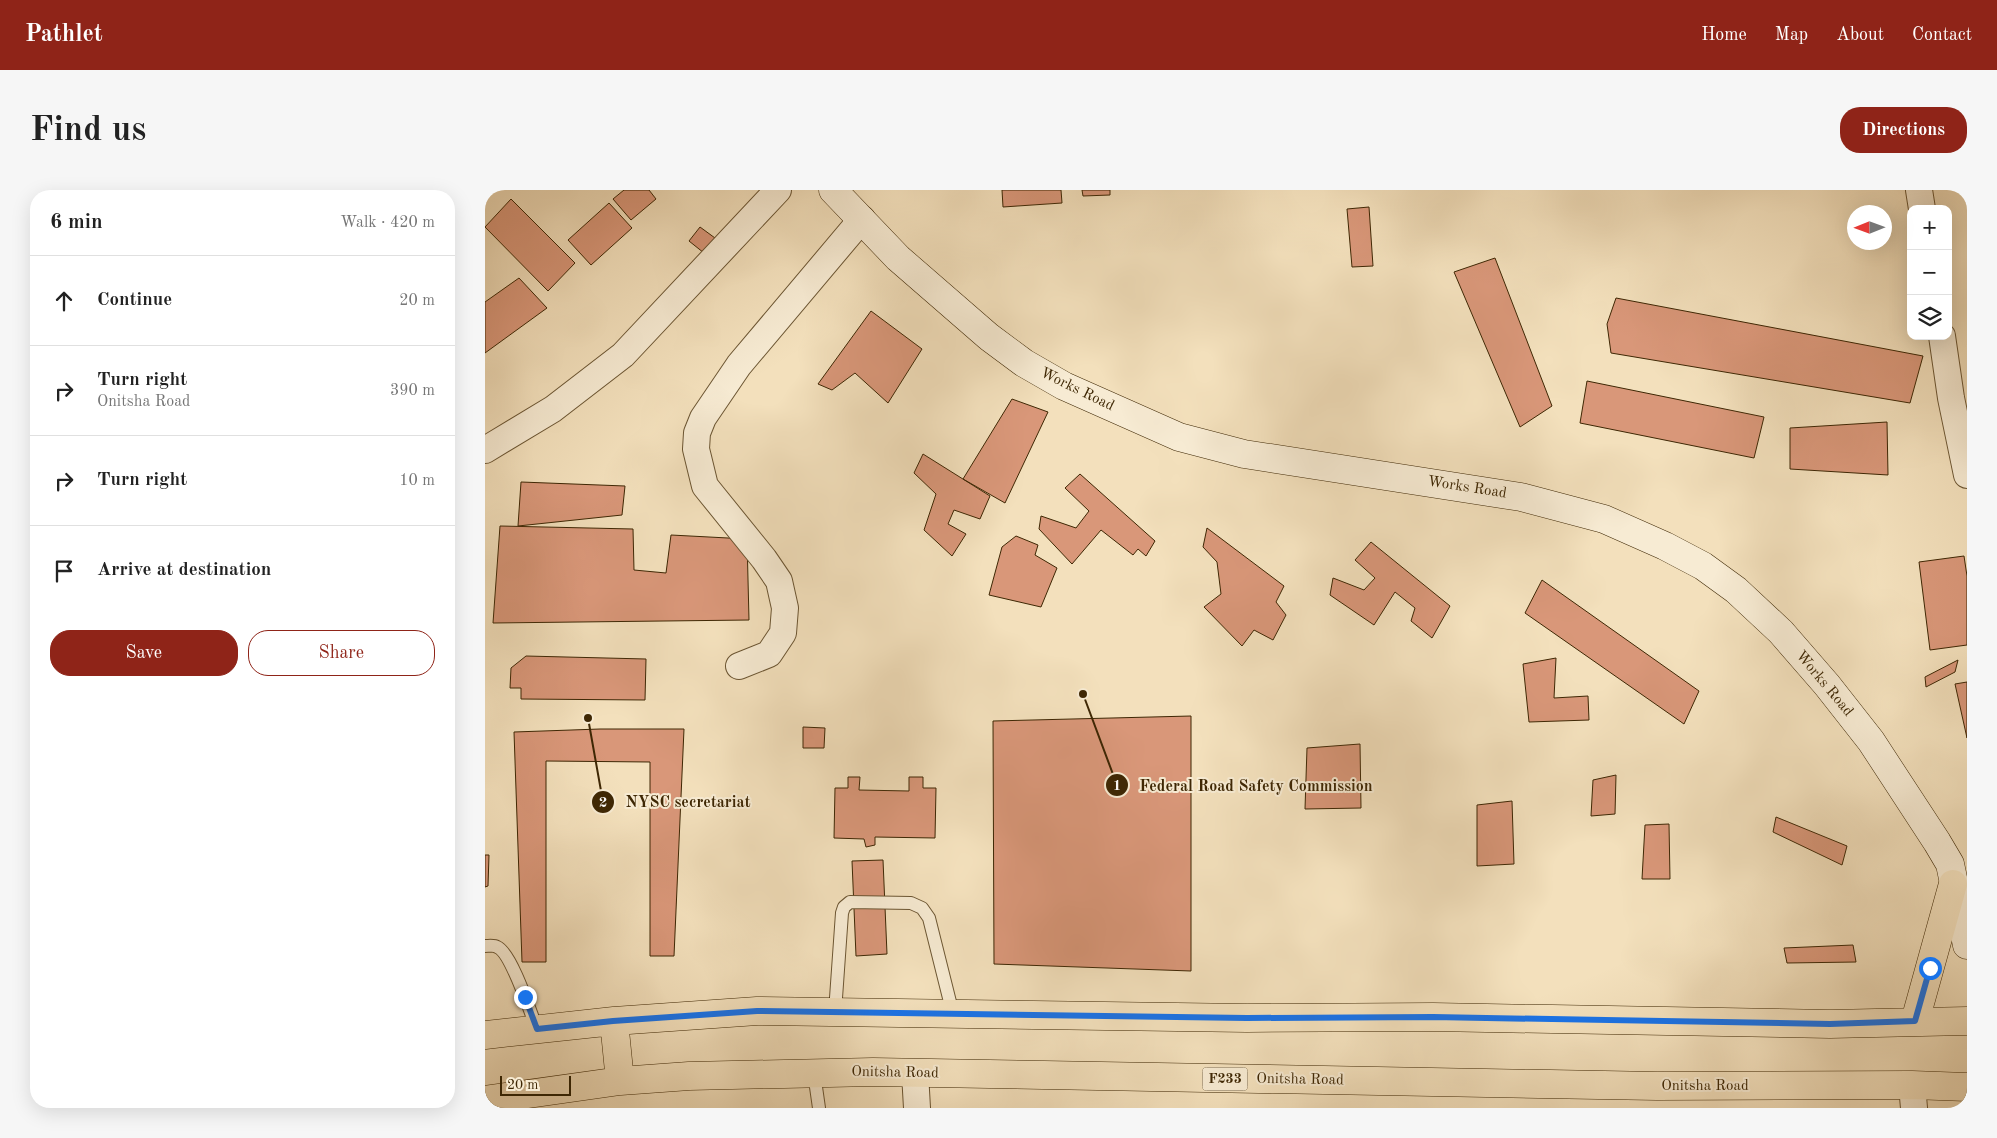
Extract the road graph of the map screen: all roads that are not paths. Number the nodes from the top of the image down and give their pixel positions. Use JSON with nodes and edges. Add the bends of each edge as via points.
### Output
{"nodes":[{"id":1,"x":778,"y":190,"type":"edge"},
{"id":2,"x":833,"y":190,"type":"edge"},
{"id":3,"x":1919,"y":190,"type":"edge"},
{"id":4,"x":1921,"y":205,"type":"edge"},
{"id":5,"x":862,"y":219,"type":"junction"},
{"id":6,"x":1943,"y":340,"type":"edge"},
{"id":7,"x":485,"y":450,"type":"edge"},
{"id":8,"x":1967,"y":475,"type":"edge"},
{"id":9,"x":739,"y":666,"type":"dead end"},
{"id":10,"x":1957,"y":877,"type":"edge"},
{"id":11,"x":1967,"y":945,"type":"edge"},
{"id":12,"x":485,"y":946,"type":"edge"},
{"id":13,"x":835,"y":1012,"type":"junction"},
{"id":14,"x":953,"y":1014,"type":"junction"},
{"id":15,"x":613,"y":1021,"type":"junction"},
{"id":16,"x":1915,"y":1021,"type":"junction"},
{"id":17,"x":1967,"y":1021,"type":"edge"},
{"id":18,"x":537,"y":1029,"type":"junction"},
{"id":19,"x":485,"y":1035,"type":"edge"},
{"id":20,"x":814,"y":1073,"type":"junction"},
{"id":21,"x":915,"y":1073,"type":"junction"},
{"id":22,"x":621,"y":1081,"type":"junction"},
{"id":23,"x":1967,"y":1087,"type":"edge"},
{"id":24,"x":1913,"y":1097,"type":"edge"},
{"id":25,"x":485,"y":1100,"type":"edge"},
{"id":26,"x":819,"y":1108,"type":"edge"},
{"id":27,"x":917,"y":1108,"type":"edge"}],
"edges":[{"from":1,"to":7,"type":"street","via":[[623,355],[553,409]]},
{"from":2,"to":5,"type":"main road","name":"Works Road"},
{"from":3,"to":4,"type":"street"},
{"from":5,"to":9,"type":"street","via":[[739,365],[703,418],[697,433],[696,449],[705,486],[779,581],[785,608],[783,633],[769,654]]},
{"from":5,"to":10,"type":"main road","name":"Works Road","via":[[899,258],[989,337],[1024,363],[1064,386],[1179,437],[1244,454],[1521,497],[1566,508],[1604,519],[1703,566],[1736,590],[1781,632],[1827,685],[1912,802]]},
{"from":6,"to":8,"type":"street"},
{"from":10,"to":11,"type":"main road","name":"Works Road"},
{"from":10,"to":16,"type":"main road"},
{"from":12,"to":18,"type":"lane","via":[[497,946],[501,950],[515,973]]},
{"from":13,"to":14,"type":"main road"},
{"from":13,"to":14,"type":"lane","via":[[844,906],[850,902],[911,903],[922,908],[929,918]]},
{"from":13,"to":15,"type":"main road","via":[[757,1011]]},
{"from":14,"to":16,"type":"main road","via":[[1830,1024]]},
{"from":15,"to":18,"type":"main road"},
{"from":15,"to":22,"type":"main road"},
{"from":16,"to":17,"type":"main road"},
{"from":18,"to":19,"type":"main road"},
{"from":20,"to":21,"type":"main road","name":"Onitsha Road","number":"F233"},
{"from":20,"to":22,"type":"main road","name":"Onitsha Road","number":"F233"},
{"from":20,"to":26,"type":"lane"},
{"from":21,"to":24,"type":"main road","name":"Onitsha Road","number":"F233","via":[[1657,1086]]},
{"from":21,"to":27,"type":"street"},
{"from":22,"to":25,"type":"main road","name":"Onitsha Road","number":"F233"},
{"from":23,"to":24,"type":"main road","name":"Onitsha Road","number":"F233"}]}
